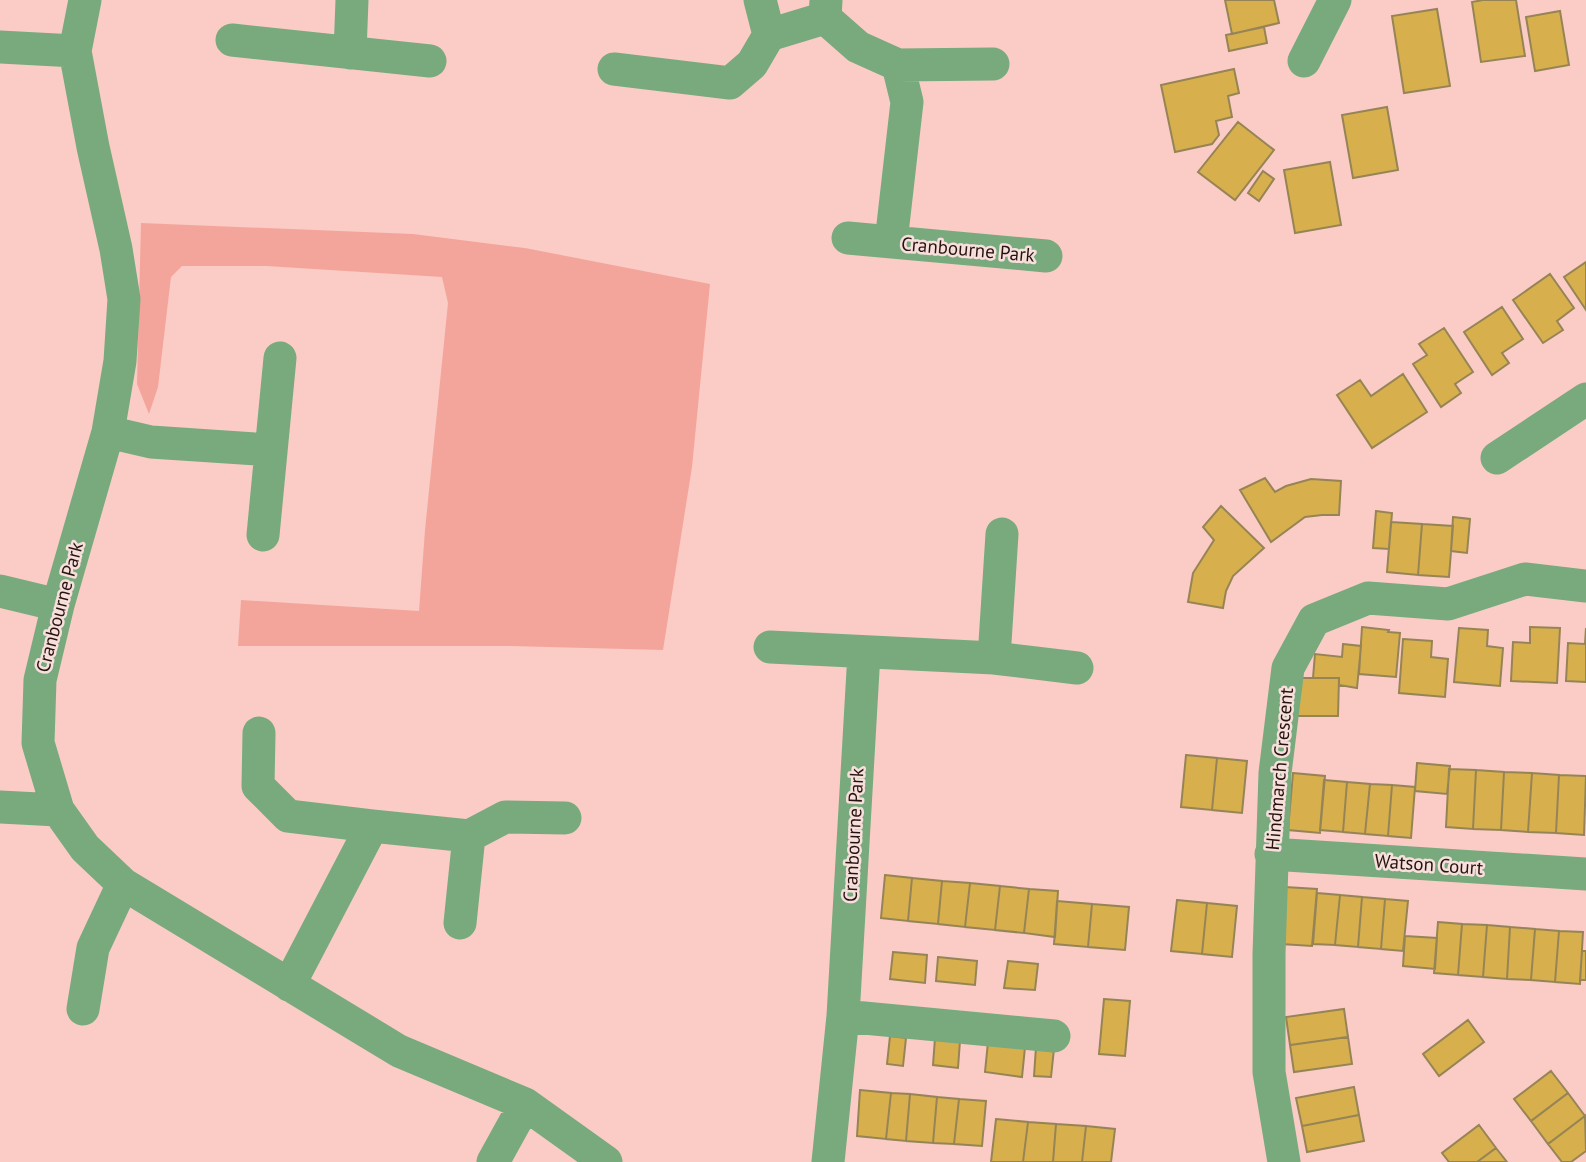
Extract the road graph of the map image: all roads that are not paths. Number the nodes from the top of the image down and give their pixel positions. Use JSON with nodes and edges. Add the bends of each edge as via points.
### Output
{"nodes":[{"id":1,"x":85,"y":0,"type":"edge"},
{"id":2,"x":352,"y":0,"type":"edge"},
{"id":3,"x":760,"y":0,"type":"edge"},
{"id":4,"x":1335,"y":0,"type":"edge"},
{"id":5,"x":825,"y":9,"type":"edge"},
{"id":6,"x":769,"y":35,"type":"junction"},
{"id":7,"x":232,"y":40,"type":"dead end"},
{"id":8,"x":0,"y":47,"type":"edge"},
{"id":9,"x":75,"y":51,"type":"junction"},
{"id":10,"x":349,"y":53,"type":"junction"},
{"id":11,"x":430,"y":61,"type":"dead end"},
{"id":12,"x":1304,"y":61,"type":"dead end"},
{"id":13,"x":993,"y":64,"type":"dead end"},
{"id":14,"x":898,"y":65,"type":"junction"},
{"id":15,"x":614,"y":69,"type":"dead end"},
{"id":16,"x":848,"y":238,"type":"dead end"},
{"id":17,"x":891,"y":242,"type":"junction"},
{"id":18,"x":1046,"y":256,"type":"dead end"},
{"id":19,"x":280,"y":358,"type":"dead end"},
{"id":20,"x":1586,"y":399,"type":"edge"},
{"id":21,"x":108,"y":432,"type":"junction"},
{"id":22,"x":270,"y":450,"type":"junction"},
{"id":23,"x":1497,"y":458,"type":"dead end"},
{"id":24,"x":1002,"y":534,"type":"dead end"},
{"id":25,"x":263,"y":535,"type":"dead end"},
{"id":26,"x":1586,"y":586,"type":"edge"},
{"id":27,"x":0,"y":591,"type":"edge"},
{"id":28,"x":58,"y":605,"type":"junction"},
{"id":29,"x":770,"y":648,"type":"dead end"},
{"id":30,"x":864,"y":653,"type":"junction"},
{"id":31,"x":994,"y":658,"type":"junction"},
{"id":32,"x":1077,"y":668,"type":"dead end"},
{"id":33,"x":259,"y":733,"type":"dead end"},
{"id":34,"x":0,"y":807,"type":"edge"},
{"id":35,"x":58,"y":810,"type":"junction"},
{"id":36,"x":565,"y":818,"type":"dead end"},
{"id":37,"x":372,"y":826,"type":"junction"},
{"id":38,"x":469,"y":836,"type":"junction"},
{"id":39,"x":1271,"y":854,"type":"junction"},
{"id":40,"x":1586,"y":874,"type":"edge"},
{"id":41,"x":123,"y":884,"type":"junction"},
{"id":42,"x":460,"y":923,"type":"dead end"},
{"id":43,"x":289,"y":985,"type":"junction"},
{"id":44,"x":83,"y":1009,"type":"dead end"},
{"id":45,"x":843,"y":1016,"type":"junction"},
{"id":46,"x":1054,"y":1036,"type":"dead end"},
{"id":47,"x":525,"y":1104,"type":"junction"},
{"id":48,"x":493,"y":1162,"type":"edge"},
{"id":49,"x":606,"y":1162,"type":"edge"},
{"id":50,"x":828,"y":1162,"type":"edge"},
{"id":51,"x":1284,"y":1162,"type":"edge"}],
"edges":[{"from":1,"to":9,"type":"street","name":"Cranbourne Park"},
{"from":2,"to":10,"type":"street"},
{"from":3,"to":6,"type":"street"},
{"from":4,"to":12,"type":"street"},
{"from":5,"to":6,"type":"street"},
{"from":5,"to":14,"type":"street","via":[[858,47]]},
{"from":6,"to":15,"type":"street","via":[[752,64],[730,83]]},
{"from":7,"to":10,"type":"street"},
{"from":8,"to":9,"type":"street"},
{"from":9,"to":21,"type":"street","name":"Cranbourne Park","via":[[124,299]]},
{"from":10,"to":11,"type":"street"},
{"from":13,"to":14,"type":"street"},
{"from":14,"to":17,"type":"street","name":"Cranbourne Park","via":[[907,102]]},
{"from":16,"to":17,"type":"street","name":"Cranbourne Park"},
{"from":17,"to":18,"type":"street","name":"Cranbourne Park"},
{"from":19,"to":22,"type":"street"},
{"from":20,"to":23,"type":"street"},
{"from":21,"to":22,"type":"street","via":[[151,442]]},
{"from":21,"to":28,"type":"street","name":"Cranbourne Park"},
{"from":22,"to":25,"type":"street"},
{"from":24,"to":31,"type":"street"},
{"from":26,"to":39,"type":"street","name":"Hindmarch Crescent","via":[[1525,579],[1448,604],[1368,598],[1314,620],[1288,668]]},
{"from":27,"to":28,"type":"street"},
{"from":28,"to":35,"type":"street","name":"Cranbourne Park","via":[[40,680],[38,743]]},
{"from":29,"to":30,"type":"street"},
{"from":30,"to":31,"type":"street"},
{"from":30,"to":45,"type":"street","name":"Cranbourne Park"},
{"from":31,"to":32,"type":"street"},
{"from":33,"to":37,"type":"street","via":[[258,786],[288,816]]},
{"from":34,"to":35,"type":"street"},
{"from":35,"to":41,"type":"street","name":"Cranbourne Park","via":[[85,848]]},
{"from":36,"to":38,"type":"street","via":[[505,817]]},
{"from":37,"to":38,"type":"street"},
{"from":37,"to":43,"type":"street"},
{"from":38,"to":42,"type":"street"},
{"from":39,"to":40,"type":"street","name":"Watson Court"},
{"from":39,"to":51,"type":"street","name":"Hindmarch Crescent","via":[[1269,1072]]},
{"from":41,"to":43,"type":"street","name":"Cranbourne Park"},
{"from":41,"to":44,"type":"street","via":[[93,948]]},
{"from":43,"to":47,"type":"street","name":"Cranbourne Park","via":[[399,1051]]},
{"from":45,"to":46,"type":"street"},
{"from":45,"to":50,"type":"street","name":"Cranbourne Park"},
{"from":47,"to":48,"type":"street"},
{"from":47,"to":49,"type":"street","name":"Cranbourne Park"}]}
